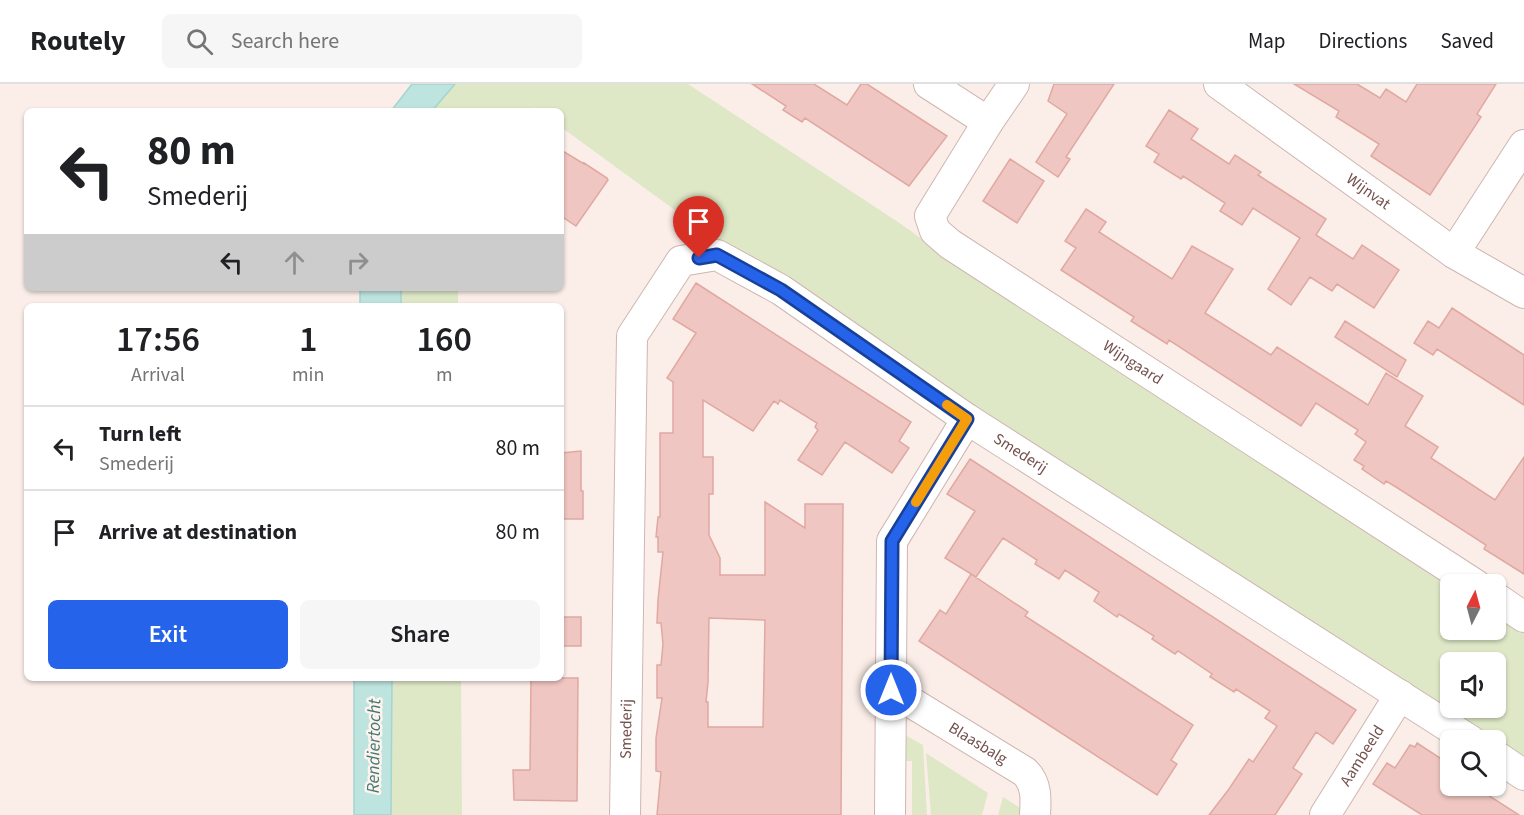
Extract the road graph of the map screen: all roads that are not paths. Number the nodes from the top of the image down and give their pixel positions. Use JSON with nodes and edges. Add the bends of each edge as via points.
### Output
{"nodes":[{"id":1,"x":929,"y":84,"type":"edge"},
{"id":2,"x":1014,"y":84,"type":"edge"},
{"id":3,"x":1220,"y":84,"type":"edge"},
{"id":4,"x":988,"y":122,"type":"junction"},
{"id":5,"x":1524,"y":145,"type":"edge"},
{"id":6,"x":1454,"y":253,"type":"junction"},
{"id":7,"x":1524,"y":293,"type":"edge"},
{"id":8,"x":967,"y":419,"type":"junction"},
{"id":9,"x":1459,"y":574,"type":"edge"},
{"id":10,"x":1506,"y":605,"type":"edge"},
{"id":11,"x":1524,"y":617,"type":"edge"},
{"id":12,"x":891,"y":690,"type":"junction"},
{"id":13,"x":1400,"y":695,"type":"junction"},
{"id":14,"x":1454,"y":730,"type":"edge"},
{"id":15,"x":1506,"y":763,"type":"edge"},
{"id":16,"x":1524,"y":775,"type":"edge"},
{"id":17,"x":625,"y":815,"type":"edge"},
{"id":18,"x":890,"y":815,"type":"edge"},
{"id":19,"x":1035,"y":815,"type":"edge"},
{"id":20,"x":1325,"y":815,"type":"edge"}],
"edges":[{"from":1,"to":4,"type":"street"},
{"from":2,"to":4,"type":"street","name":"Wijngaard"},
{"from":3,"to":6,"type":"street","name":"Wijnvat"},
{"from":4,"to":9,"type":"street","name":"Wijngaard","via":[[930,216],[935,231]]},
{"from":5,"to":6,"type":"street"},
{"from":6,"to":7,"type":"street","name":"Wijnvat"},
{"from":8,"to":12,"type":"street","via":[[892,541]]},
{"from":8,"to":13,"type":"street","name":"Smederij"},
{"from":8,"to":17,"type":"street","name":"Smederij","via":[[772,285],[717,255],[681,261],[632,336]]},
{"from":10,"to":11,"type":"street"},
{"from":12,"to":18,"type":"street"},
{"from":12,"to":19,"type":"street","name":"Blaasbalg","via":[[1025,772],[1035,789]]},
{"from":13,"to":14,"type":"street","name":"Smederij"},
{"from":13,"to":20,"type":"street","name":"Aambeeld"},
{"from":15,"to":16,"type":"street"}]}
